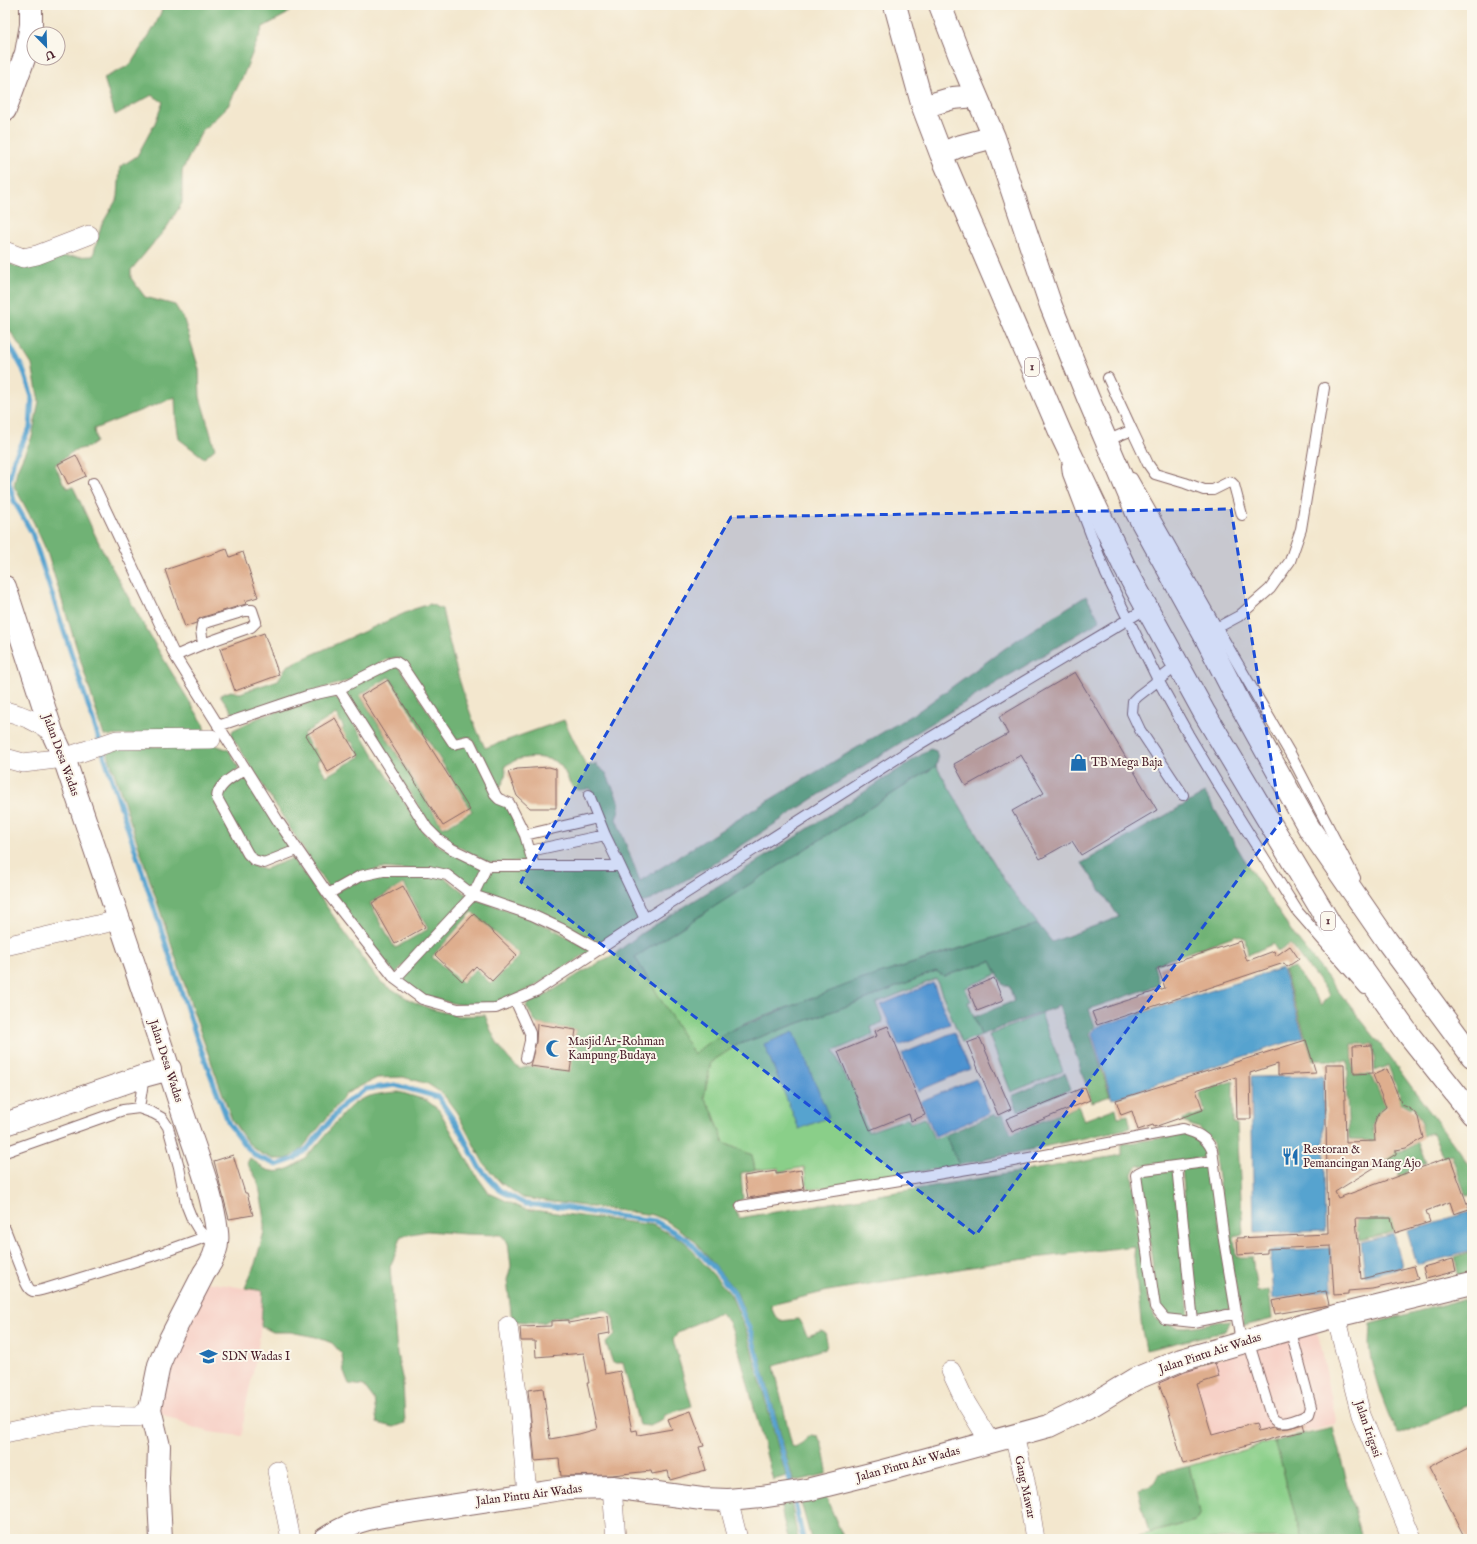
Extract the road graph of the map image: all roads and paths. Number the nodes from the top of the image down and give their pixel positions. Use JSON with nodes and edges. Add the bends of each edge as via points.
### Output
{"nodes":[{"id":1,"x":31,"y":5,"type":"edge"},
{"id":2,"x":940,"y":5,"type":"edge"},
{"id":3,"x":895,"y":11,"type":"edge"},
{"id":4,"x":976,"y":96,"type":"junction"},
{"id":5,"x":923,"y":107,"type":"junction"},
{"id":6,"x":5,"y":110,"type":"edge"},
{"id":7,"x":994,"y":137,"type":"junction"},
{"id":8,"x":941,"y":154,"type":"junction"},
{"id":9,"x":89,"y":235,"type":"dead end"},
{"id":10,"x":5,"y":251,"type":"edge"},
{"id":11,"x":1108,"y":378,"type":"dead end"},
{"id":12,"x":1324,"y":388,"type":"dead end"},
{"id":13,"x":1088,"y":398,"type":"junction"},
{"id":14,"x":1132,"y":430,"type":"junction"},
{"id":15,"x":1061,"y":434,"type":"junction"},
{"id":16,"x":1111,"y":440,"type":"junction"},
{"id":17,"x":93,"y":483,"type":"dead end"},
{"id":18,"x":1242,"y":515,"type":"dead end"},
{"id":19,"x":5,"y":587,"type":"edge"},
{"id":20,"x":1147,"y":608,"type":"junction"},
{"id":21,"x":1128,"y":618,"type":"junction"},
{"id":22,"x":1210,"y":631,"type":"junction"},
{"id":23,"x":203,"y":644,"type":"junction"},
{"id":24,"x":174,"y":656,"type":"junction"},
{"id":25,"x":1178,"y":665,"type":"junction"},
{"id":26,"x":1158,"y":680,"type":"junction"},
{"id":27,"x":340,"y":689,"type":"junction"},
{"id":28,"x":5,"y":711,"type":"edge"},
{"id":29,"x":52,"y":732,"type":"junction"},
{"id":30,"x":214,"y":732,"type":"junction"},
{"id":31,"x":230,"y":746,"type":"junction"},
{"id":32,"x":5,"y":758,"type":"edge"},
{"id":33,"x":64,"y":758,"type":"junction"},
{"id":34,"x":245,"y":769,"type":"junction"},
{"id":35,"x":589,"y":795,"type":"dead end"},
{"id":36,"x":1182,"y":795,"type":"dead end"},
{"id":37,"x":598,"y":818,"type":"junction"},
{"id":38,"x":525,"y":835,"type":"junction"},
{"id":39,"x":605,"y":835,"type":"junction"},
{"id":40,"x":297,"y":850,"type":"junction"},
{"id":41,"x":530,"y":851,"type":"junction"},
{"id":42,"x":487,"y":866,"type":"junction"},
{"id":43,"x":534,"y":866,"type":"junction"},
{"id":44,"x":620,"y":866,"type":"junction"},
{"id":45,"x":328,"y":894,"type":"junction"},
{"id":46,"x":473,"y":895,"type":"junction"},
{"id":47,"x":645,"y":919,"type":"junction"},
{"id":48,"x":118,"y":920,"type":"junction"},
{"id":49,"x":5,"y":946,"type":"edge"},
{"id":50,"x":599,"y":950,"type":"junction"},
{"id":51,"x":395,"y":979,"type":"junction"},
{"id":52,"x":515,"y":1000,"type":"junction"},
{"id":53,"x":1410,"y":1035,"type":"junction"},
{"id":54,"x":1472,"y":1056,"type":"edge"},
{"id":55,"x":526,"y":1058,"type":"dead end"},
{"id":56,"x":170,"y":1069,"type":"junction"},
{"id":57,"x":144,"y":1076,"type":"junction"},
{"id":58,"x":139,"y":1108,"type":"junction"},
{"id":59,"x":172,"y":1113,"type":"junction"},
{"id":60,"x":1472,"y":1114,"type":"edge"},
{"id":61,"x":5,"y":1124,"type":"edge"},
{"id":62,"x":5,"y":1152,"type":"edge"},
{"id":63,"x":1213,"y":1161,"type":"junction"},
{"id":64,"x":1178,"y":1166,"type":"junction"},
{"id":65,"x":741,"y":1206,"type":"dead end"},
{"id":66,"x":5,"y":1229,"type":"edge"},
{"id":67,"x":211,"y":1235,"type":"junction"},
{"id":68,"x":1472,"y":1282,"type":"edge"},
{"id":69,"x":1237,"y":1313,"type":"junction"},
{"id":70,"x":1336,"y":1316,"type":"junction"},
{"id":71,"x":1193,"y":1322,"type":"junction"},
{"id":72,"x":508,"y":1326,"type":"dead end"},
{"id":73,"x":1290,"y":1328,"type":"junction"},
{"id":74,"x":1245,"y":1341,"type":"junction"},
{"id":75,"x":951,"y":1371,"type":"dead end"},
{"id":76,"x":150,"y":1409,"type":"junction"},
{"id":77,"x":5,"y":1433,"type":"edge"},
{"id":78,"x":1014,"y":1436,"type":"junction"},
{"id":79,"x":990,"y":1442,"type":"junction"},
{"id":80,"x":277,"y":1472,"type":"dead end"},
{"id":81,"x":612,"y":1487,"type":"junction"},
{"id":82,"x":527,"y":1494,"type":"junction"},
{"id":83,"x":728,"y":1500,"type":"junction"},
{"id":84,"x":161,"y":1539,"type":"edge"},
{"id":85,"x":291,"y":1539,"type":"edge"},
{"id":86,"x":325,"y":1539,"type":"edge"},
{"id":87,"x":616,"y":1539,"type":"edge"},
{"id":88,"x":738,"y":1539,"type":"edge"},
{"id":89,"x":1036,"y":1539,"type":"edge"},
{"id":90,"x":1412,"y":1539,"type":"edge"}],
"edges":[{"from":1,"to":6,"type":"main road","via":[[31,25],[26,54]]},
{"from":2,"to":4,"type":"main road"},
{"from":3,"to":5,"type":"main road","number":"1"},
{"from":4,"to":5,"type":"main road","via":[[953,98]]},
{"from":4,"to":7,"type":"main road"},
{"from":5,"to":8,"type":"main road","number":"1"},
{"from":7,"to":8,"type":"main road"},
{"from":7,"to":13,"type":"main road","via":[[1051,306]]},
{"from":8,"to":15,"type":"main road","number":"1"},
{"from":9,"to":10,"type":"street","via":[[23,258]]},
{"from":11,"to":14,"type":"lane"},
{"from":12,"to":22,"type":"lane","via":[[1301,529],[1290,561],[1270,589],[1239,616]]},
{"from":13,"to":16,"type":"lane"},
{"from":13,"to":22,"type":"main road","via":[[1138,513]]},
{"from":14,"to":16,"type":"lane"},
{"from":14,"to":18,"type":"lane","via":[[1155,474],[1204,490],[1213,490],[1232,483]]},
{"from":15,"to":20,"type":"main road","number":"1"},
{"from":15,"to":21,"type":"lane","via":[[1068,474],[1106,574]]},
{"from":16,"to":22,"type":"lane"},
{"from":17,"to":24,"type":"lane"},
{"from":19,"to":29,"type":"main road","name":"Jalan Desa Wadas"},
{"from":20,"to":21,"type":"lane"},
{"from":20,"to":25,"type":"main road","number":"1"},
{"from":21,"to":26,"type":"lane"},
{"from":21,"to":47,"type":"lane","via":[[918,745]]},
{"from":22,"to":54,"type":"main road","via":[[1239,702],[1309,828],[1387,941]]},
{"from":23,"to":23,"type":"lane","via":[[200,630],[204,624],[252,610],[256,622],[251,627]]},
{"from":23,"to":24,"type":"lane"},
{"from":24,"to":30,"type":"lane"},
{"from":25,"to":26,"type":"lane"},
{"from":25,"to":53,"type":"main road","number":"1","via":[[1330,924]]},
{"from":26,"to":36,"type":"lane","via":[[1133,701],[1132,713],[1140,730]]},
{"from":26,"to":53,"type":"lane","via":[[1219,786],[1298,912],[1352,975]]},
{"from":27,"to":30,"type":"lane","via":[[307,696]]},
{"from":27,"to":38,"type":"lane","via":[[391,663],[398,662],[454,744],[467,741],[470,743],[496,796],[509,803]]},
{"from":27,"to":42,"type":"lane","via":[[427,828],[452,849]]},
{"from":28,"to":29,"type":"street","via":[[23,715]]},
{"from":29,"to":33,"type":"main road","name":"Jalan Desa Wadas"},
{"from":30,"to":31,"type":"lane"},
{"from":30,"to":31,"type":"lane"},
{"from":30,"to":33,"type":"street","via":[[117,740]]},
{"from":31,"to":34,"type":"lane"},
{"from":32,"to":33,"type":"street","via":[[23,762]]},
{"from":33,"to":48,"type":"main road","name":"Jalan Desa Wadas"},
{"from":34,"to":40,"type":"lane"},
{"from":34,"to":40,"type":"lane","via":[[220,788],[217,798],[248,854],[254,860],[264,863]]},
{"from":35,"to":37,"type":"lane"},
{"from":37,"to":38,"type":"lane"},
{"from":37,"to":39,"type":"lane"},
{"from":38,"to":41,"type":"lane"},
{"from":39,"to":41,"type":"lane"},
{"from":39,"to":44,"type":"lane"},
{"from":40,"to":45,"type":"lane"},
{"from":41,"to":43,"type":"lane"},
{"from":42,"to":43,"type":"lane"},
{"from":42,"to":46,"type":"lane"},
{"from":43,"to":44,"type":"lane"},
{"from":44,"to":47,"type":"lane"},
{"from":45,"to":46,"type":"lane","via":[[360,876],[383,871],[429,871],[447,876]]},
{"from":45,"to":51,"type":"lane"},
{"from":46,"to":50,"type":"lane","via":[[532,915]]},
{"from":46,"to":51,"type":"lane"},
{"from":47,"to":50,"type":"lane"},
{"from":48,"to":49,"type":"street"},
{"from":48,"to":56,"type":"main road","name":"Jalan Desa Wadas"},
{"from":50,"to":52,"type":"lane","via":[[536,991]]},
{"from":51,"to":52,"type":"lane","via":[[422,999],[458,1009],[496,1008]]},
{"from":52,"to":55,"type":"lane","via":[[530,1033]]},
{"from":53,"to":60,"type":"main road","number":"1"},
{"from":56,"to":57,"type":"main road"},
{"from":56,"to":59,"type":"main road","name":"Jalan Desa Wadas"},
{"from":57,"to":58,"type":"lane"},
{"from":57,"to":61,"type":"main road"},
{"from":58,"to":59,"type":"lane"},
{"from":58,"to":62,"type":"lane","via":[[123,1110]]},
{"from":59,"to":67,"type":"main road","name":"Jalan Desa Wadas","via":[[200,1162]]},
{"from":63,"to":64,"type":"lane"},
{"from":63,"to":65,"type":"lane","via":[[1208,1141],[1183,1128],[992,1165]]},
{"from":63,"to":69,"type":"lane"},
{"from":64,"to":71,"type":"lane"},
{"from":64,"to":71,"type":"lane","via":[[1144,1170],[1136,1175],[1155,1307],[1165,1319]]},
{"from":66,"to":67,"type":"lane","via":[[29,1290],[33,1292]]},
{"from":67,"to":76,"type":"main road","name":"Jalan Desa Wadas","via":[[217,1249],[169,1341],[159,1365]]},
{"from":68,"to":70,"type":"main road","name":"Jalan Pintu Air Wadas"},
{"from":69,"to":71,"type":"lane"},
{"from":69,"to":74,"type":"lane"},
{"from":70,"to":73,"type":"main road","name":"Jalan Pintu Air Wadas"},
{"from":70,"to":90,"type":"street","name":"Jalan Irigasi","via":[[1361,1415]]},
{"from":72,"to":82,"type":"street"},
{"from":73,"to":74,"type":"main road","name":"Jalan Pintu Air Wadas"},
{"from":73,"to":74,"type":"lane","via":[[1310,1407],[1309,1414],[1293,1421],[1276,1421],[1271,1416]]},
{"from":74,"to":78,"type":"main road","name":"Jalan Pintu Air Wadas","via":[[1170,1364],[1135,1379],[1094,1404],[1049,1426]]},
{"from":75,"to":79,"type":"street","via":[[966,1403]]},
{"from":76,"to":77,"type":"street","via":[[138,1417],[96,1416]]},
{"from":76,"to":84,"type":"main road","name":"Jalan Desa Wadas","via":[[159,1446]]},
{"from":78,"to":79,"type":"main road","name":"Jalan Pintu Air Wadas"},
{"from":78,"to":89,"type":"street","name":"Gang Mawar"},
{"from":79,"to":83,"type":"main road","name":"Jalan Pintu Air Wadas","via":[[804,1490]]},
{"from":80,"to":85,"type":"street"},
{"from":81,"to":82,"type":"main road","name":"Jalan Pintu Air Wadas","via":[[568,1488]]},
{"from":81,"to":83,"type":"main road","name":"Jalan Pintu Air Wadas"},
{"from":81,"to":87,"type":"street"},
{"from":82,"to":86,"type":"main road","name":"Jalan Pintu Air Wadas","via":[[365,1519],[346,1526]]},
{"from":83,"to":88,"type":"street"}]}
